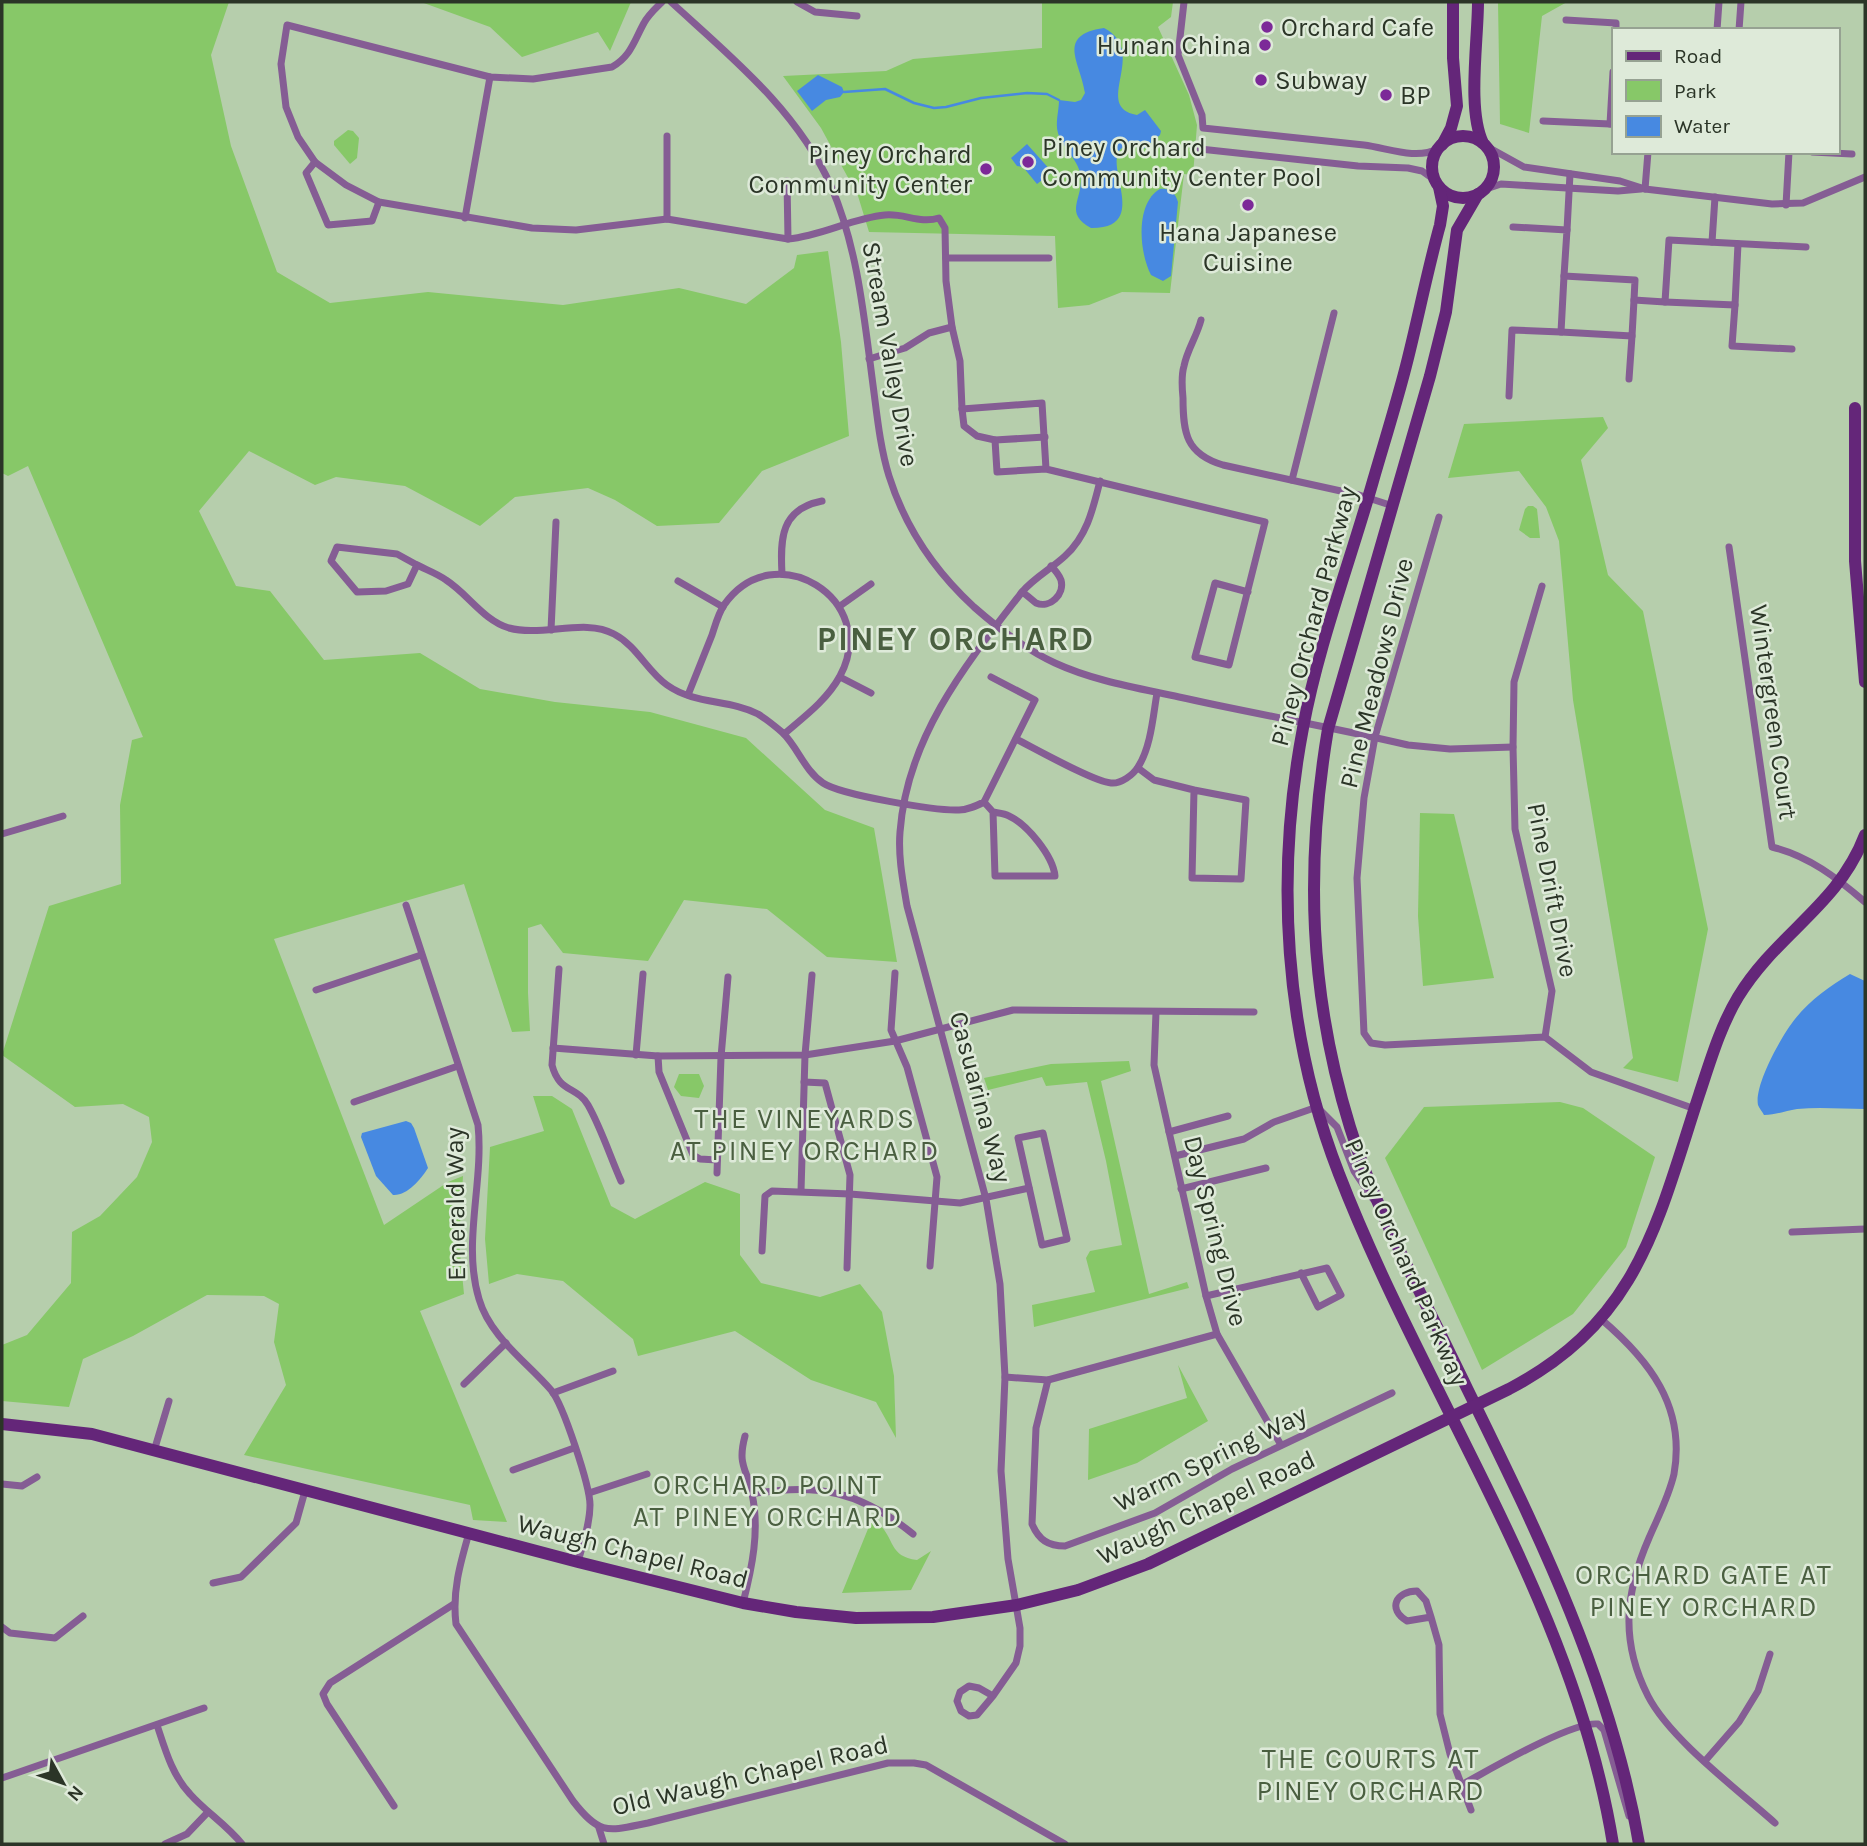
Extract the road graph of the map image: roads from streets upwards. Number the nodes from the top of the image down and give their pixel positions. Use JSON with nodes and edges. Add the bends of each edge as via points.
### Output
{"nodes":[{"id":1,"x":662,"y":2,"type":"edge"},
{"id":2,"x":671,"y":2,"type":"edge"},
{"id":3,"x":1184,"y":2,"type":"edge"},
{"id":4,"x":1453,"y":2,"type":"edge"},
{"id":5,"x":1478,"y":2,"type":"edge"},
{"id":6,"x":1719,"y":2,"type":"edge"},
{"id":7,"x":1741,"y":2,"type":"edge"},
{"id":8,"x":800,"y":3,"type":"edge"},
{"id":9,"x":857,"y":16,"type":"dead end"},
{"id":10,"x":1566,"y":20,"type":"dead end"},
{"id":11,"x":1616,"y":28,"type":"edge"},
{"id":12,"x":1717,"y":28,"type":"edge"},
{"id":13,"x":1739,"y":28,"type":"edge"},
{"id":14,"x":490,"y":77,"type":"junction"},
{"id":15,"x":1543,"y":121,"type":"dead end"},
{"id":16,"x":1612,"y":124,"type":"edge"},
{"id":17,"x":667,"y":136,"type":"dead end"},
{"id":18,"x":1485,"y":145,"type":"junction"},
{"id":19,"x":1440,"y":147,"type":"junction"},
{"id":20,"x":1200,"y":149,"type":"dead end"},
{"id":21,"x":1839,"y":153,"type":"edge"},
{"id":22,"x":1648,"y":154,"type":"edge"},
{"id":23,"x":1788,"y":154,"type":"edge"},
{"id":24,"x":1852,"y":154,"type":"dead end"},
{"id":25,"x":315,"y":162,"type":"junction"},
{"id":26,"x":1570,"y":174,"type":"junction"},
{"id":27,"x":1865,"y":177,"type":"edge"},
{"id":28,"x":787,"y":181,"type":"dead end"},
{"id":29,"x":1438,"y":184,"type":"junction"},
{"id":30,"x":1569,"y":188,"type":"junction"},
{"id":31,"x":1645,"y":189,"type":"junction"},
{"id":32,"x":1481,"y":192,"type":"junction"},
{"id":33,"x":1715,"y":197,"type":"junction"},
{"id":34,"x":379,"y":202,"type":"junction"},
{"id":35,"x":1786,"y":205,"type":"junction"},
{"id":36,"x":465,"y":218,"type":"junction"},
{"id":37,"x":667,"y":219,"type":"junction"},
{"id":38,"x":846,"y":225,"type":"junction"},
{"id":39,"x":1513,"y":227,"type":"dead end"},
{"id":40,"x":1567,"y":230,"type":"junction"},
{"id":41,"x":788,"y":239,"type":"junction"},
{"id":42,"x":1712,"y":242,"type":"junction"},
{"id":43,"x":1738,"y":244,"type":"junction"},
{"id":44,"x":1806,"y":247,"type":"dead end"},
{"id":45,"x":946,"y":258,"type":"junction"},
{"id":46,"x":1049,"y":258,"type":"dead end"},
{"id":47,"x":1564,"y":276,"type":"junction"},
{"id":48,"x":1634,"y":300,"type":"junction"},
{"id":49,"x":1665,"y":302,"type":"junction"},
{"id":50,"x":1735,"y":305,"type":"junction"},
{"id":51,"x":1334,"y":313,"type":"dead end"},
{"id":52,"x":1201,"y":320,"type":"dead end"},
{"id":53,"x":952,"y":327,"type":"junction"},
{"id":54,"x":1561,"y":332,"type":"junction"},
{"id":55,"x":1632,"y":336,"type":"junction"},
{"id":56,"x":1792,"y":349,"type":"dead end"},
{"id":57,"x":869,"y":359,"type":"junction"},
{"id":58,"x":1629,"y":379,"type":"dead end"},
{"id":59,"x":1509,"y":396,"type":"dead end"},
{"id":60,"x":1854,"y":408,"type":"dead end"},
{"id":61,"x":962,"y":409,"type":"junction"},
{"id":62,"x":1045,"y":437,"type":"junction"},
{"id":63,"x":995,"y":440,"type":"junction"},
{"id":64,"x":1046,"y":469,"type":"junction"},
{"id":65,"x":1292,"y":480,"type":"junction"},
{"id":66,"x":1100,"y":481,"type":"junction"},
{"id":67,"x":1368,"y":498,"type":"junction"},
{"id":68,"x":822,"y":501,"type":"dead end"},
{"id":69,"x":1393,"y":506,"type":"junction"},
{"id":70,"x":1439,"y":517,"type":"dead end"},
{"id":71,"x":556,"y":522,"type":"dead end"},
{"id":72,"x":1729,"y":547,"type":"dead end"},
{"id":73,"x":417,"y":565,"type":"junction"},
{"id":74,"x":1051,"y":566,"type":"junction"},
{"id":75,"x":782,"y":574,"type":"junction"},
{"id":76,"x":678,"y":581,"type":"dead end"},
{"id":77,"x":871,"y":584,"type":"dead end"},
{"id":78,"x":1542,"y":586,"type":"dead end"},
{"id":79,"x":1023,"y":592,"type":"junction"},
{"id":80,"x":1248,"y":592,"type":"junction"},
{"id":81,"x":840,"y":606,"type":"junction"},
{"id":82,"x":723,"y":607,"type":"junction"},
{"id":83,"x":996,"y":626,"type":"junction"},
{"id":84,"x":551,"y":630,"type":"junction"},
{"id":85,"x":840,"y":677,"type":"junction"},
{"id":86,"x":991,"y":677,"type":"dead end"},
{"id":87,"x":1865,"y":682,"type":"edge"},
{"id":88,"x":871,"y":693,"type":"dead end"},
{"id":89,"x":1157,"y":693,"type":"junction"},
{"id":90,"x":688,"y":695,"type":"junction"},
{"id":91,"x":1303,"y":724,"type":"junction"},
{"id":92,"x":1328,"y":729,"type":"junction"},
{"id":93,"x":784,"y":734,"type":"junction"},
{"id":94,"x":1375,"y":737,"type":"junction"},
{"id":95,"x":1016,"y":739,"type":"junction"},
{"id":96,"x":1513,"y":747,"type":"junction"},
{"id":97,"x":1138,"y":768,"type":"junction"},
{"id":98,"x":1194,"y":790,"type":"junction"},
{"id":99,"x":984,"y":802,"type":"junction"},
{"id":100,"x":903,"y":804,"type":"junction"},
{"id":101,"x":993,"y":812,"type":"junction"},
{"id":102,"x":63,"y":816,"type":"dead end"},
{"id":103,"x":2,"y":834,"type":"edge"},
{"id":104,"x":1865,"y":835,"type":"edge"},
{"id":105,"x":1840,"y":882,"type":"junction"},
{"id":106,"x":1865,"y":902,"type":"edge"},
{"id":107,"x":406,"y":905,"type":"dead end"},
{"id":108,"x":421,"y":954,"type":"junction"},
{"id":109,"x":559,"y":969,"type":"dead end"},
{"id":110,"x":895,"y":973,"type":"dead end"},
{"id":111,"x":643,"y":974,"type":"dead end"},
{"id":112,"x":812,"y":975,"type":"dead end"},
{"id":113,"x":727,"y":977,"type":"dead end"},
{"id":114,"x":316,"y":990,"type":"dead end"},
{"id":115,"x":1156,"y":1012,"type":"junction"},
{"id":116,"x":1254,"y":1012,"type":"dead end"},
{"id":117,"x":941,"y":1029,"type":"junction"},
{"id":118,"x":1545,"y":1037,"type":"junction"},
{"id":119,"x":895,"y":1041,"type":"junction"},
{"id":120,"x":553,"y":1048,"type":"junction"},
{"id":121,"x":636,"y":1055,"type":"junction"},
{"id":122,"x":805,"y":1055,"type":"junction"},
{"id":123,"x":659,"y":1056,"type":"junction"},
{"id":124,"x":721,"y":1057,"type":"junction"},
{"id":125,"x":458,"y":1066,"type":"junction"},
{"id":126,"x":804,"y":1082,"type":"junction"},
{"id":127,"x":354,"y":1102,"type":"dead end"},
{"id":128,"x":1317,"y":1107,"type":"junction"},
{"id":129,"x":1695,"y":1109,"type":"junction"},
{"id":130,"x":1228,"y":1116,"type":"dead end"},
{"id":131,"x":1169,"y":1132,"type":"junction"},
{"id":132,"x":1175,"y":1156,"type":"junction"},
{"id":133,"x":717,"y":1160,"type":"junction"},
{"id":134,"x":1266,"y":1168,"type":"dead end"},
{"id":135,"x":717,"y":1173,"type":"dead end"},
{"id":136,"x":621,"y":1181,"type":"dead end"},
{"id":137,"x":1029,"y":1188,"type":"junction"},
{"id":138,"x":1181,"y":1189,"type":"junction"},
{"id":139,"x":800,"y":1191,"type":"junction"},
{"id":140,"x":850,"y":1194,"type":"junction"},
{"id":141,"x":986,"y":1199,"type":"junction"},
{"id":142,"x":934,"y":1200,"type":"junction"},
{"id":143,"x":1380,"y":1208,"type":"junction"},
{"id":144,"x":1865,"y":1229,"type":"edge"},
{"id":145,"x":1792,"y":1232,"type":"dead end"},
{"id":146,"x":762,"y":1251,"type":"dead end"},
{"id":147,"x":930,"y":1266,"type":"dead end"},
{"id":148,"x":847,"y":1268,"type":"dead end"},
{"id":149,"x":1301,"y":1273,"type":"junction"},
{"id":150,"x":1206,"y":1296,"type":"junction"},
{"id":151,"x":1601,"y":1320,"type":"junction"},
{"id":152,"x":1217,"y":1334,"type":"junction"},
{"id":153,"x":506,"y":1343,"type":"junction"},
{"id":154,"x":613,"y":1371,"type":"dead end"},
{"id":155,"x":1005,"y":1377,"type":"junction"},
{"id":156,"x":1048,"y":1380,"type":"junction"},
{"id":157,"x":464,"y":1384,"type":"dead end"},
{"id":158,"x":554,"y":1393,"type":"junction"},
{"id":159,"x":1392,"y":1393,"type":"dead end"},
{"id":160,"x":169,"y":1401,"type":"dead end"},
{"id":161,"x":1475,"y":1405,"type":"junction"},
{"id":162,"x":1451,"y":1417,"type":"junction"},
{"id":163,"x":2,"y":1424,"type":"edge"},
{"id":164,"x":745,"y":1436,"type":"dead end"},
{"id":165,"x":1281,"y":1445,"type":"junction"},
{"id":166,"x":574,"y":1448,"type":"junction"},
{"id":167,"x":154,"y":1451,"type":"junction"},
{"id":168,"x":513,"y":1470,"type":"dead end"},
{"id":169,"x":647,"y":1474,"type":"dead end"},
{"id":170,"x":37,"y":1477,"type":"dead end"},
{"id":171,"x":2,"y":1484,"type":"edge"},
{"id":172,"x":305,"y":1491,"type":"junction"},
{"id":173,"x":589,"y":1493,"type":"junction"},
{"id":174,"x":752,"y":1494,"type":"junction"},
{"id":175,"x":469,"y":1533,"type":"junction"},
{"id":176,"x":913,"y":1534,"type":"dead end"},
{"id":177,"x":578,"y":1562,"type":"junction"},
{"id":178,"x":213,"y":1583,"type":"dead end"},
{"id":179,"x":743,"y":1603,"type":"junction"},
{"id":180,"x":454,"y":1604,"type":"junction"},
{"id":181,"x":1017,"y":1605,"type":"junction"},
{"id":182,"x":83,"y":1616,"type":"dead end"},
{"id":183,"x":1431,"y":1617,"type":"junction"},
{"id":184,"x":2,"y":1627,"type":"edge"},
{"id":185,"x":1770,"y":1654,"type":"dead end"},
{"id":186,"x":993,"y":1696,"type":"junction"},
{"id":187,"x":204,"y":1708,"type":"dead end"},
{"id":188,"x":157,"y":1725,"type":"junction"},
{"id":189,"x":1585,"y":1725,"type":"junction"},
{"id":190,"x":1705,"y":1761,"type":"junction"},
{"id":191,"x":2,"y":1778,"type":"edge"},
{"id":192,"x":1463,"y":1784,"type":"junction"},
{"id":193,"x":394,"y":1806,"type":"dead end"},
{"id":194,"x":1471,"y":1810,"type":"dead end"},
{"id":195,"x":208,"y":1812,"type":"junction"},
{"id":196,"x":1775,"y":1823,"type":"dead end"},
{"id":197,"x":599,"y":1828,"type":"junction"},
{"id":198,"x":1048,"y":1835,"type":"junction"},
{"id":199,"x":1638,"y":1838,"type":"edge"},
{"id":200,"x":165,"y":1844,"type":"edge"},
{"id":201,"x":242,"y":1844,"type":"edge"},
{"id":202,"x":604,"y":1844,"type":"edge"},
{"id":203,"x":1043,"y":1844,"type":"edge"},
{"id":204,"x":1065,"y":1844,"type":"edge"},
{"id":205,"x":1614,"y":1844,"type":"edge"}],
"edges":[{"from":1,"to":14,"type":"street","via":[[645,21],[623,61],[612,67],[533,79]]},
{"from":2,"to":38,"type":"street","name":"Stream Valley Drive","via":[[775,100],[802,133],[830,183]]},
{"from":3,"to":19,"type":"street","via":[[1178,55],[1203,128],[1410,153]]},
{"from":4,"to":19,"type":"street","name":"Piney Orchard Parkway","via":[[1457,106]]},
{"from":5,"to":18,"type":"street","name":"Piney Orchard Parkway","via":[[1474,107],[1478,134]]},
{"from":6,"to":12,"type":"street"},
{"from":7,"to":13,"type":"street"},
{"from":8,"to":9,"type":"street","via":[[815,12]]},
{"from":10,"to":11,"type":"street","via":[[1616,23]]},
{"from":14,"to":25,"type":"street","via":[[287,25],[281,64],[286,107]]},
{"from":14,"to":36,"type":"street"},
{"from":15,"to":16,"type":"street"},
{"from":17,"to":37,"type":"street"},
{"from":18,"to":19,"type":"street","via":[[1458,136]]},
{"from":18,"to":26,"type":"street","via":[[1524,167]]},
{"from":18,"to":32,"type":"street","name":"Piney Orchard Parkway","via":[[1493,173]]},
{"from":19,"to":29,"type":"street","name":"Piney Orchard Parkway","via":[[1432,165]]},
{"from":20,"to":29,"type":"street","via":[[1408,167]]},
{"from":21,"to":24,"type":"street"},
{"from":22,"to":31,"type":"street"},
{"from":23,"to":35,"type":"street"},
{"from":25,"to":34,"type":"street"},
{"from":25,"to":34,"type":"street","via":[[306,173],[328,225],[372,220]]},
{"from":26,"to":30,"type":"street"},
{"from":26,"to":31,"type":"street"},
{"from":27,"to":35,"type":"street"},
{"from":28,"to":41,"type":"street"},
{"from":29,"to":32,"type":"street","via":[[1458,197]]},
{"from":29,"to":67,"type":"street","name":"Piney Orchard Parkway","via":[[1443,206],[1440,225]]},
{"from":30,"to":31,"type":"street"},
{"from":30,"to":32,"type":"street","via":[[1501,184]]},
{"from":30,"to":40,"type":"street"},
{"from":31,"to":33,"type":"street"},
{"from":32,"to":69,"type":"street","name":"Piney Orchard Parkway","via":[[1457,230],[1446,312]]},
{"from":33,"to":35,"type":"street"},
{"from":33,"to":42,"type":"street"},
{"from":34,"to":36,"type":"street"},
{"from":36,"to":37,"type":"street","via":[[576,230]]},
{"from":37,"to":41,"type":"street"},
{"from":38,"to":41,"type":"street"},
{"from":38,"to":45,"type":"street","via":[[885,215],[927,222],[939,218],[945,228]]},
{"from":38,"to":57,"type":"street","name":"Stream Valley Drive"},
{"from":39,"to":40,"type":"street"},
{"from":40,"to":47,"type":"street"},
{"from":42,"to":43,"type":"street"},
{"from":42,"to":49,"type":"street","via":[[1669,240]]},
{"from":43,"to":44,"type":"street"},
{"from":43,"to":50,"type":"street"},
{"from":45,"to":46,"type":"street"},
{"from":45,"to":53,"type":"street"},
{"from":47,"to":48,"type":"street","via":[[1635,280]]},
{"from":47,"to":54,"type":"street"},
{"from":48,"to":49,"type":"street"},
{"from":48,"to":55,"type":"street"},
{"from":49,"to":50,"type":"street"},
{"from":50,"to":56,"type":"street","via":[[1732,346]]},
{"from":51,"to":65,"type":"street"},
{"from":52,"to":65,"type":"street","via":[[1183,368],[1183,427],[1189,442],[1212,462]]},
{"from":53,"to":57,"type":"street"},
{"from":53,"to":61,"type":"street","via":[[960,361]]},
{"from":54,"to":55,"type":"street"},
{"from":54,"to":59,"type":"street","via":[[1512,330]]},
{"from":55,"to":58,"type":"street"},
{"from":57,"to":83,"type":"street","name":"Stream Valley Drive","via":[[887,466],[908,521],[940,571]]},
{"from":60,"to":87,"type":"street","via":[[1854,549]]},
{"from":61,"to":62,"type":"street","via":[[1042,403]]},
{"from":61,"to":63,"type":"street","via":[[964,426],[977,436]]},
{"from":62,"to":63,"type":"street"},
{"from":62,"to":64,"type":"street"},
{"from":63,"to":64,"type":"street","via":[[997,472]]},
{"from":64,"to":66,"type":"street"},
{"from":65,"to":67,"type":"street"},
{"from":66,"to":74,"type":"street","via":[[1080,538]]},
{"from":66,"to":80,"type":"street","via":[[1265,522]]},
{"from":67,"to":69,"type":"street"},
{"from":67,"to":91,"type":"street","name":"Piney Orchard Parkway"},
{"from":68,"to":75,"type":"street","via":[[806,504],[788,521],[780,543]]},
{"from":69,"to":92,"type":"street","name":"Piney Orchard Parkway"},
{"from":70,"to":94,"type":"street","name":"Pine Meadows Drive"},
{"from":71,"to":84,"type":"street"},
{"from":72,"to":105,"type":"street","name":"Wintergreen Court","via":[[1772,847],[1807,860]]},
{"from":73,"to":73,"type":"street","via":[[397,554],[337,547],[331,561],[358,592],[408,584]]},
{"from":73,"to":84,"type":"street","via":[[446,580],[505,626],[526,632]]},
{"from":74,"to":79,"type":"street"},
{"from":74,"to":79,"type":"street","via":[[1062,585],[1053,602],[1036,603]]},
{"from":75,"to":81,"type":"street","via":[[804,578],[826,590]]},
{"from":75,"to":82,"type":"street","via":[[760,577],[737,591]]},
{"from":76,"to":82,"type":"street"},
{"from":77,"to":81,"type":"street"},
{"from":78,"to":96,"type":"street","name":"Pine Drift Drive","via":[[1514,682]]},
{"from":79,"to":83,"type":"street","name":"Casuarina Way"},
{"from":80,"to":80,"type":"street","via":[[1215,583],[1195,657],[1229,665]]},
{"from":81,"to":85,"type":"street","via":[[848,653]]},
{"from":82,"to":90,"type":"street"},
{"from":83,"to":89,"type":"street","name":"Stream Valley Drive","via":[[1056,664]]},
{"from":83,"to":100,"type":"street","name":"Casuarina Way","via":[[930,724]]},
{"from":84,"to":90,"type":"street","via":[[592,628],[613,633],[632,646],[667,685]]},
{"from":85,"to":88,"type":"street"},
{"from":85,"to":93,"type":"street","via":[[817,706]]},
{"from":86,"to":95,"type":"street","via":[[1035,700]]},
{"from":89,"to":91,"type":"street","name":"Stream Valley Drive"},
{"from":89,"to":97,"type":"street"},
{"from":90,"to":93,"type":"street","via":[[736,705]]},
{"from":91,"to":92,"type":"street","name":"Stream Valley Drive"},
{"from":91,"to":128,"type":"street","name":"Piney Orchard Parkway","via":[[1290,823],[1288,931],[1301,1035]]},
{"from":92,"to":94,"type":"street","name":"Stream Valley Drive"},
{"from":92,"to":143,"type":"street","name":"Piney Orchard Parkway","via":[[1312,867],[1318,981],[1346,1115]]},
{"from":93,"to":100,"type":"street","via":[[807,768],[824,783]]},
{"from":94,"to":96,"type":"street","name":"Stream Valley Drive","via":[[1408,745]]},
{"from":94,"to":118,"type":"street","name":"Pine Meadows Drive","via":[[1357,878],[1364,1033],[1371,1044],[1385,1045]]},
{"from":95,"to":97,"type":"street","via":[[1111,783],[1124,780]]},
{"from":95,"to":99,"type":"street"},
{"from":96,"to":118,"type":"street","name":"Pine Drift Drive","via":[[1515,830],[1552,991]]},
{"from":97,"to":98,"type":"street","via":[[1154,780]]},
{"from":98,"to":98,"type":"street","via":[[1192,878],[1241,878],[1246,800]]},
{"from":99,"to":100,"type":"street","via":[[958,810]]},
{"from":99,"to":101,"type":"street"},
{"from":100,"to":117,"type":"street","name":"Casuarina Way","via":[[901,871]]},
{"from":101,"to":101,"type":"street","via":[[995,876],[1055,876],[1054,864],[1021,823]]},
{"from":102,"to":103,"type":"street"},
{"from":104,"to":105,"type":"street","name":"Waugh Chapel Road"},
{"from":105,"to":106,"type":"street"},
{"from":105,"to":129,"type":"street","name":"Waugh Chapel Road","via":[[1774,949],[1738,997],[1718,1039]]},
{"from":107,"to":108,"type":"street","name":"Emerald Way"},
{"from":108,"to":114,"type":"street"},
{"from":108,"to":125,"type":"street","name":"Emerald Way"},
{"from":109,"to":120,"type":"street"},
{"from":110,"to":119,"type":"street","via":[[891,1030]]},
{"from":111,"to":121,"type":"street"},
{"from":112,"to":122,"type":"street"},
{"from":113,"to":124,"type":"street"},
{"from":115,"to":116,"type":"street"},
{"from":115,"to":117,"type":"street","via":[[1013,1010]]},
{"from":115,"to":131,"type":"street","name":"Day Spring Drive","via":[[1154,1065]]},
{"from":117,"to":119,"type":"street"},
{"from":117,"to":141,"type":"street","name":"Casuarina Way"},
{"from":118,"to":129,"type":"street","via":[[1591,1072]]},
{"from":119,"to":122,"type":"street"},
{"from":119,"to":142,"type":"street","via":[[907,1067],[937,1177]]},
{"from":120,"to":121,"type":"street"},
{"from":120,"to":136,"type":"street","via":[[552,1065],[559,1082],[587,1103]]},
{"from":121,"to":123,"type":"street"},
{"from":122,"to":124,"type":"street"},
{"from":122,"to":126,"type":"street"},
{"from":123,"to":124,"type":"street"},
{"from":123,"to":133,"type":"street","via":[[659,1072],[693,1155]]},
{"from":124,"to":133,"type":"street"},
{"from":125,"to":127,"type":"street"},
{"from":125,"to":153,"type":"street","name":"Emerald Way","via":[[480,1144],[474,1276],[479,1301]]},
{"from":126,"to":139,"type":"street"},
{"from":126,"to":140,"type":"street","via":[[825,1083],[850,1175]]},
{"from":128,"to":132,"type":"street","via":[[1274,1122],[1244,1139]]},
{"from":128,"to":143,"type":"street","via":[[1338,1126],[1354,1171]]},
{"from":128,"to":162,"type":"street","name":"Piney Orchard Parkway","via":[[1338,1173]]},
{"from":129,"to":151,"type":"street","name":"Waugh Chapel Road","via":[[1652,1237]]},
{"from":130,"to":131,"type":"street"},
{"from":131,"to":132,"type":"street","name":"Day Spring Drive"},
{"from":132,"to":138,"type":"street","name":"Day Spring Drive"},
{"from":133,"to":135,"type":"street"},
{"from":134,"to":138,"type":"street"},
{"from":137,"to":137,"type":"street","via":[[1042,1245],[1067,1239],[1043,1133],[1018,1138]]},
{"from":137,"to":141,"type":"street"},
{"from":138,"to":150,"type":"street","name":"Day Spring Drive"},
{"from":139,"to":140,"type":"street"},
{"from":139,"to":146,"type":"street","via":[[772,1191],[765,1196]]},
{"from":140,"to":142,"type":"street"},
{"from":140,"to":148,"type":"street"},
{"from":141,"to":142,"type":"street"},
{"from":141,"to":155,"type":"street","name":"Casuarina Way","via":[[1000,1284]]},
{"from":142,"to":147,"type":"street"},
{"from":143,"to":161,"type":"street","name":"Piney Orchard Parkway"},
{"from":144,"to":145,"type":"street"},
{"from":149,"to":149,"type":"street","via":[[1327,1268],[1341,1295],[1318,1307]]},
{"from":149,"to":150,"type":"street"},
{"from":150,"to":152,"type":"street","name":"Day Spring Drive"},
{"from":151,"to":161,"type":"street","name":"Waugh Chapel Road","via":[[1545,1368]]},
{"from":151,"to":190,"type":"street","via":[[1647,1364],[1672,1417],[1674,1474],[1635,1571],[1630,1640],[1649,1698],[1675,1733]]},
{"from":152,"to":156,"type":"street"},
{"from":152,"to":165,"type":"street","name":"Day Spring Drive"},
{"from":153,"to":157,"type":"street"},
{"from":153,"to":158,"type":"street","name":"Emerald Way"},
{"from":154,"to":158,"type":"street"},
{"from":155,"to":156,"type":"street"},
{"from":155,"to":181,"type":"street","name":"Casuarina Way","via":[[1001,1471]]},
{"from":156,"to":165,"type":"street","name":"Warm Spring Way","via":[[1036,1428],[1032,1524],[1043,1542],[1054,1546],[1155,1513]]},
{"from":158,"to":166,"type":"street","name":"Emerald Way"},
{"from":159,"to":165,"type":"street","name":"Warm Spring Way"},
{"from":160,"to":167,"type":"street"},
{"from":161,"to":162,"type":"street","name":"Waugh Chapel Road"},
{"from":161,"to":199,"type":"street","name":"Piney Orchard Parkway","via":[[1578,1628],[1612,1726]]},
{"from":162,"to":181,"type":"street","name":"Waugh Chapel Road","via":[[1148,1564],[1078,1590]]},
{"from":162,"to":189,"type":"street","name":"Piney Orchard Parkway","via":[[1557,1643]]},
{"from":163,"to":167,"type":"street","name":"Waugh Chapel Road","via":[[92,1434]]},
{"from":164,"to":174,"type":"street","via":[[742,1466]]},
{"from":166,"to":168,"type":"street"},
{"from":166,"to":173,"type":"street","name":"Emerald Way"},
{"from":167,"to":172,"type":"street","name":"Waugh Chapel Road"},
{"from":169,"to":173,"type":"street"},
{"from":170,"to":171,"type":"street","via":[[22,1486]]},
{"from":172,"to":175,"type":"street","name":"Waugh Chapel Road"},
{"from":172,"to":178,"type":"street","via":[[296,1523],[241,1577]]},
{"from":173,"to":177,"type":"street","name":"Emerald Way","via":[[589,1520]]},
{"from":174,"to":176,"type":"street","via":[[782,1488],[837,1492],[864,1501]]},
{"from":174,"to":179,"type":"street","via":[[754,1545]]},
{"from":175,"to":177,"type":"street","name":"Waugh Chapel Road"},
{"from":175,"to":180,"type":"street","name":"Old Waugh Chapel Road","via":[[456,1577]]},
{"from":177,"to":179,"type":"street","name":"Waugh Chapel Road"},
{"from":179,"to":181,"type":"street","name":"Waugh Chapel Road","via":[[856,1618],[933,1616]]},
{"from":180,"to":193,"type":"street","via":[[330,1684],[323,1694]]},
{"from":180,"to":197,"type":"street","name":"Old Waugh Chapel Road","via":[[462,1635],[573,1801]]},
{"from":181,"to":186,"type":"street","name":"Casuarina Way","via":[[1020,1646],[1016,1663]]},
{"from":182,"to":184,"type":"street","via":[[55,1638],[10,1633]]},
{"from":183,"to":183,"type":"street","via":[[1407,1621],[1400,1617],[1398,1598],[1406,1591],[1417,1591]]},
{"from":183,"to":192,"type":"street","via":[[1438,1645],[1440,1714]]},
{"from":185,"to":190,"type":"street","via":[[1752,1702]]},
{"from":186,"to":186,"type":"street","via":[[968,1686],[957,1701],[961,1711],[978,1715]]},
{"from":187,"to":188,"type":"street"},
{"from":188,"to":191,"type":"street"},
{"from":188,"to":195,"type":"street","via":[[174,1773]]},
{"from":189,"to":192,"type":"street"},
{"from":189,"to":199,"type":"street","via":[[1598,1724],[1604,1730]]},
{"from":189,"to":205,"type":"street","name":"Piney Orchard Parkway"},
{"from":190,"to":196,"type":"street"},
{"from":192,"to":194,"type":"street"},
{"from":195,"to":200,"type":"street","via":[[187,1834]]},
{"from":195,"to":201,"type":"street"},
{"from":197,"to":198,"type":"street","name":"Old Waugh Chapel Road","via":[[648,1823],[903,1762],[938,1771]]},
{"from":197,"to":202,"type":"street"},
{"from":198,"to":203,"type":"street"},
{"from":198,"to":204,"type":"street","name":"Old Waugh Chapel Road"}]}
